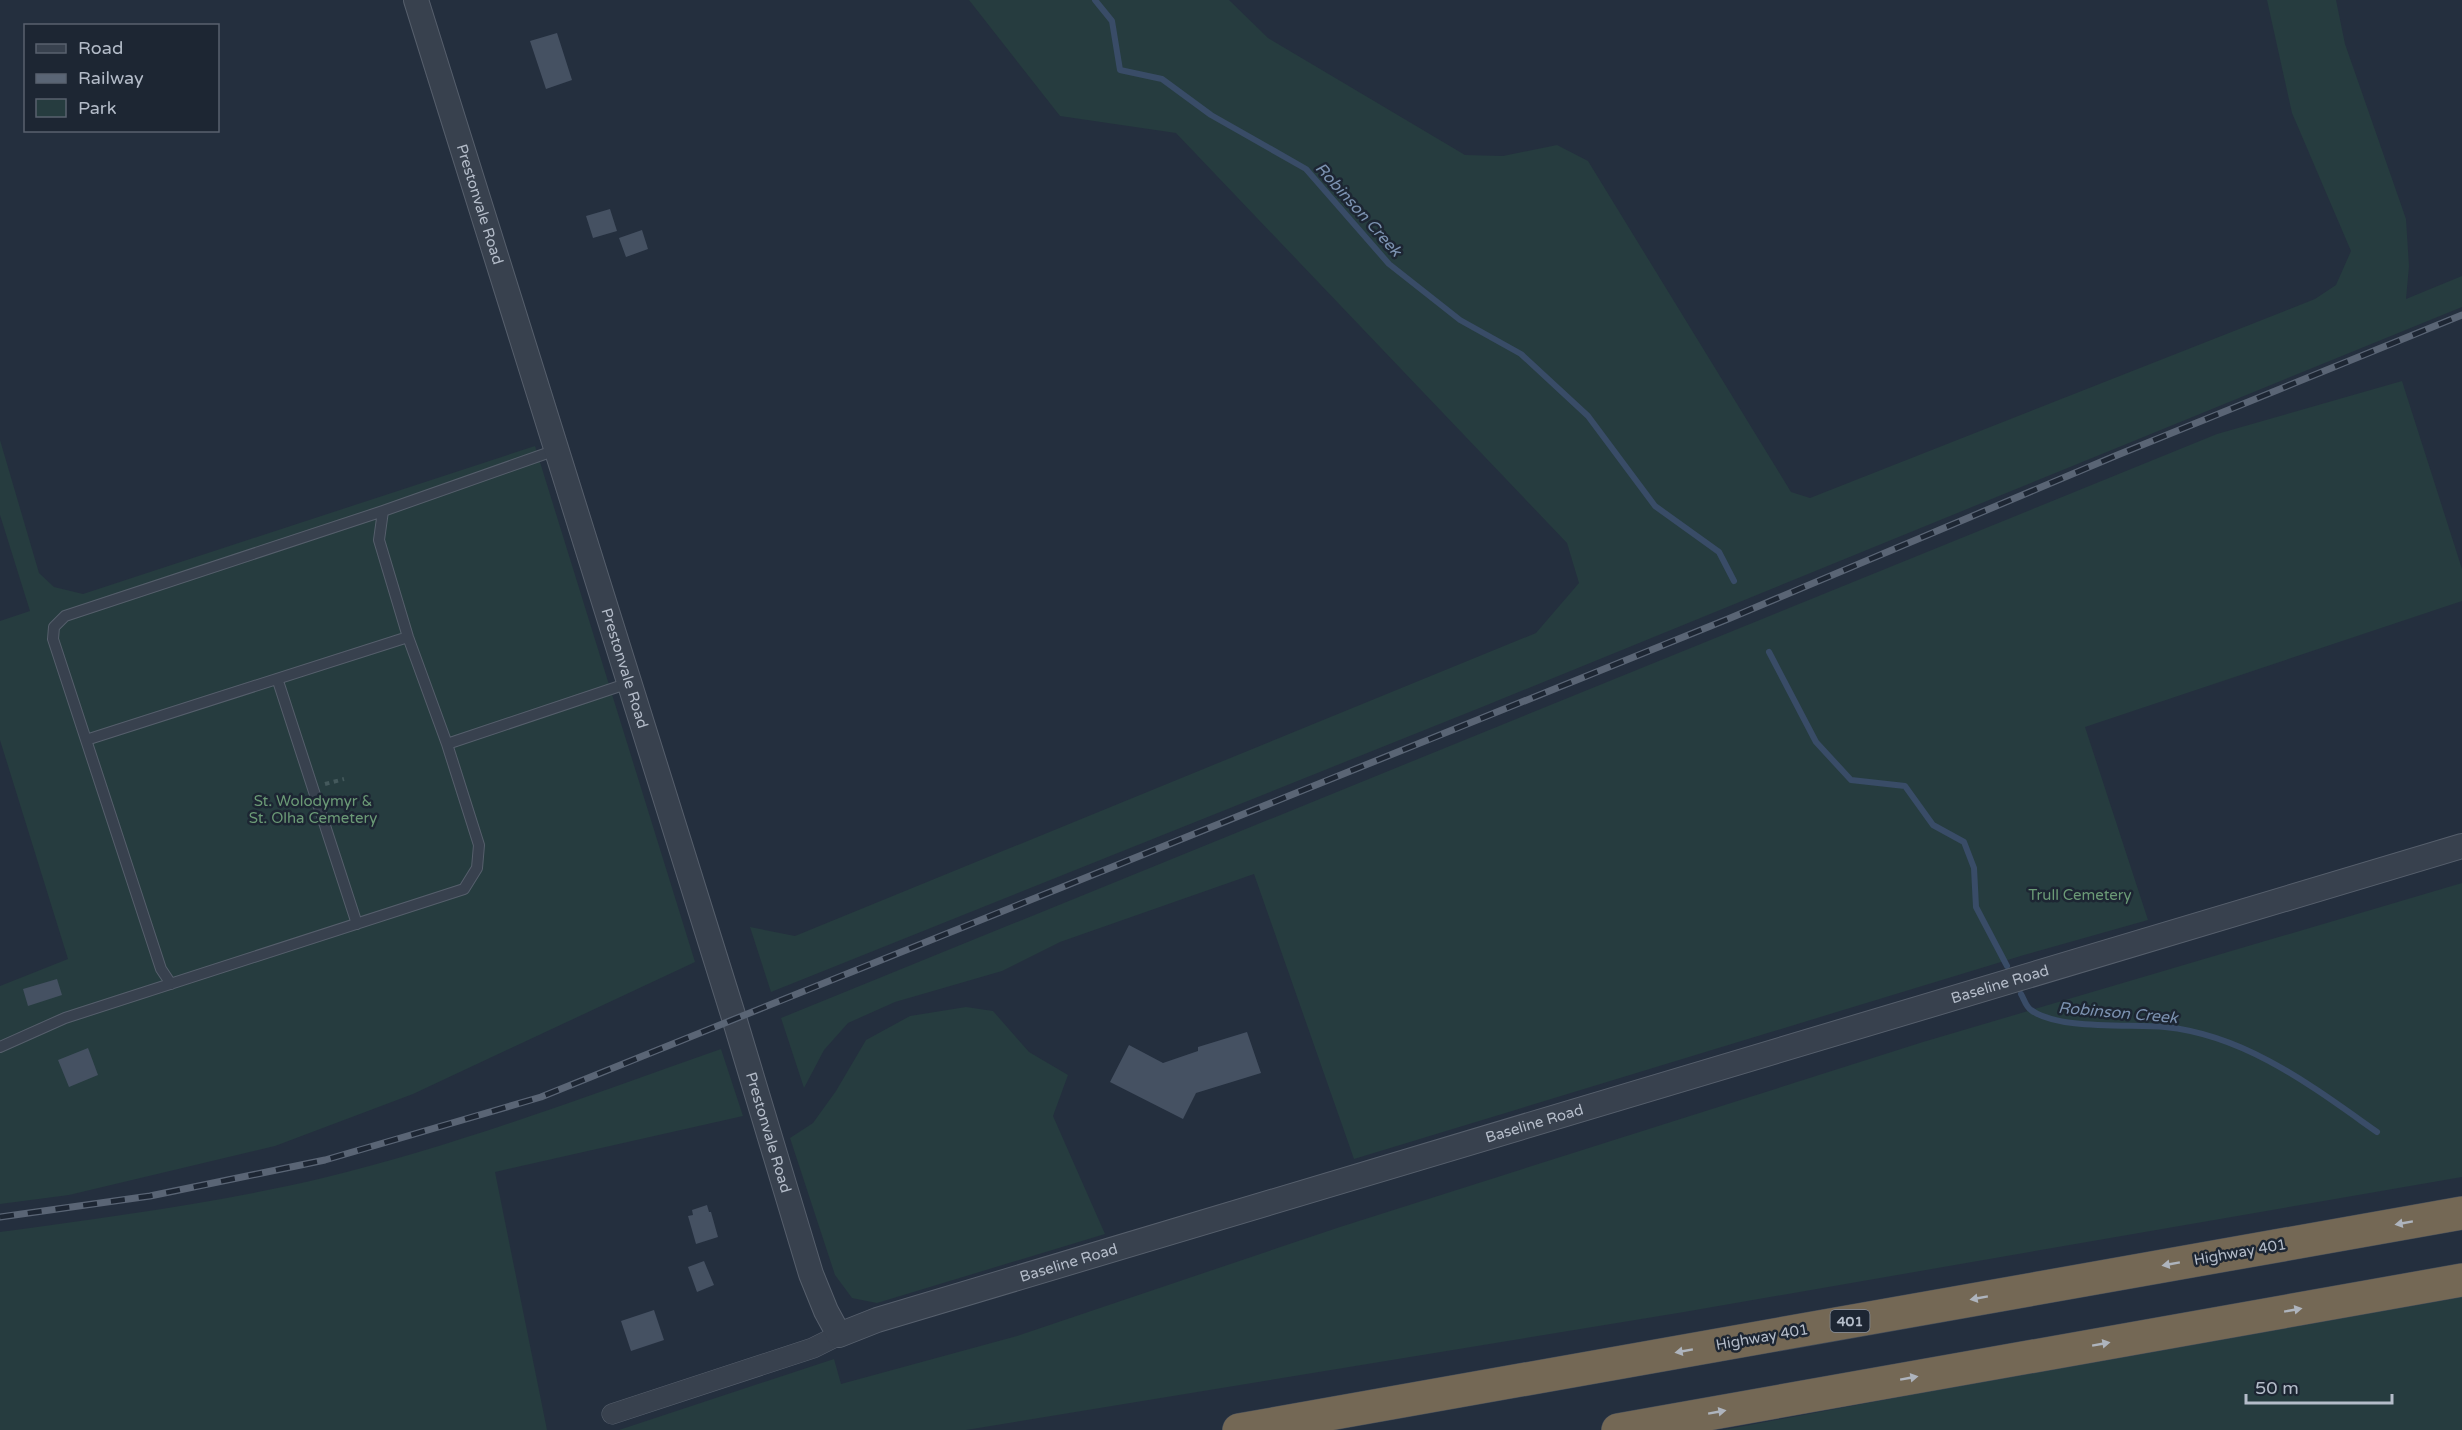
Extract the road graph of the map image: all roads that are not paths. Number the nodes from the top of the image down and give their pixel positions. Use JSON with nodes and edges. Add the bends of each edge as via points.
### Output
{"nodes":[{"id":1,"x":416,"y":0,"type":"edge"},
{"id":2,"x":557,"y":450,"type":"junction"},
{"id":3,"x":383,"y":511,"type":"junction"},
{"id":4,"x":408,"y":637,"type":"junction"},
{"id":5,"x":278,"y":681,"type":"junction"},
{"id":6,"x":630,"y":683,"type":"junction"},
{"id":7,"x":87,"y":740,"type":"junction"},
{"id":8,"x":447,"y":744,"type":"junction"},
{"id":9,"x":2462,"y":846,"type":"edge"},
{"id":10,"x":357,"y":924,"type":"junction"},
{"id":11,"x":171,"y":984,"type":"junction"},
{"id":12,"x":0,"y":1047,"type":"edge"},
{"id":13,"x":2462,"y":1213,"type":"edge"},
{"id":14,"x":2462,"y":1280,"type":"edge"},
{"id":15,"x":839,"y":1335,"type":"junction"},
{"id":16,"x":612,"y":1414,"type":"dead end"},
{"id":17,"x":1239,"y":1430,"type":"edge"},
{"id":18,"x":1618,"y":1430,"type":"edge"}],
"edges":[{"from":1,"to":2,"type":"street","name":"Prestonvale Road"},
{"from":2,"to":3,"type":"lane"},
{"from":2,"to":6,"type":"street","name":"Prestonvale Road"},
{"from":3,"to":4,"type":"lane","via":[[379,540]]},
{"from":3,"to":7,"type":"lane","via":[[65,616],[54,627],[53,639]]},
{"from":4,"to":5,"type":"lane"},
{"from":4,"to":8,"type":"lane"},
{"from":5,"to":7,"type":"lane"},
{"from":5,"to":10,"type":"lane"},
{"from":6,"to":8,"type":"lane"},
{"from":6,"to":15,"type":"street","name":"Prestonvale Road","via":[[811,1274]]},
{"from":7,"to":11,"type":"lane","via":[[161,969]]},
{"from":8,"to":10,"type":"lane","via":[[479,844],[477,868],[464,889]]},
{"from":9,"to":15,"type":"street","name":"Baseline Road","via":[[877,1320]]},
{"from":10,"to":11,"type":"lane"},
{"from":11,"to":12,"type":"lane","via":[[65,1018]]},
{"from":13,"to":17,"type":"highway","name":"Highway 401","number":"401","one_way":true},
{"from":18,"to":14,"type":"highway","one_way":true},
{"from":15,"to":16,"type":"street","name":"Baseline Road","via":[[813,1348]]}]}
